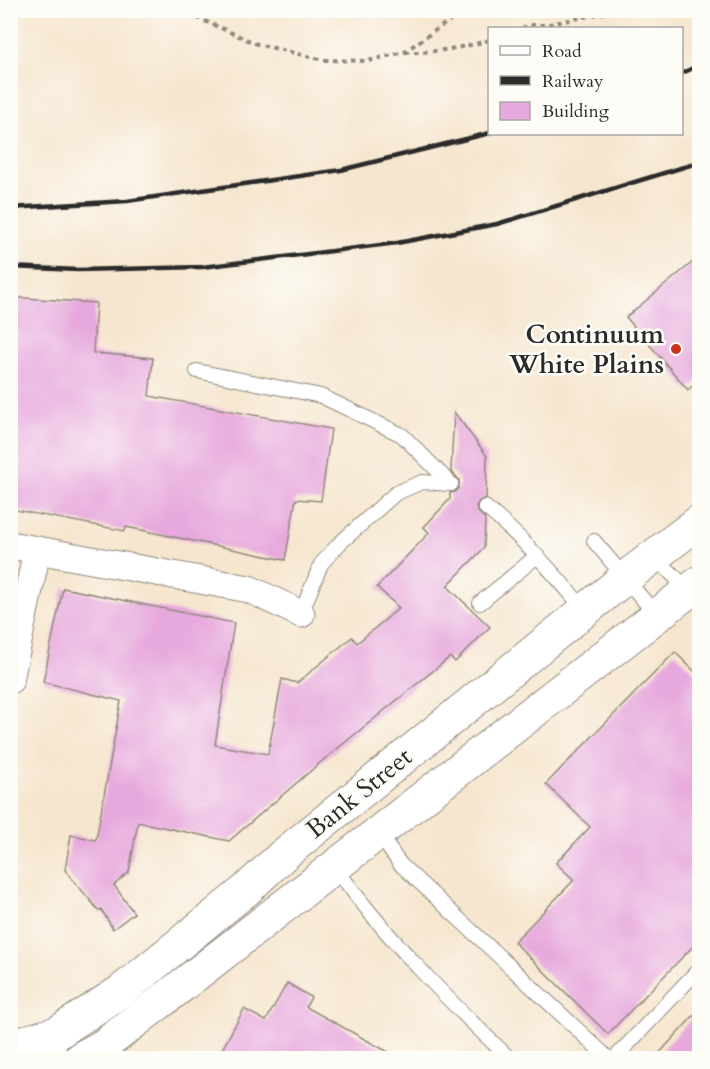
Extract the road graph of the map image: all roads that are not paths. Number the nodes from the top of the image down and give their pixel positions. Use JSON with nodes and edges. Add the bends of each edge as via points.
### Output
{"nodes":[{"id":1,"x":197,"y":371,"type":"dead end"},
{"id":2,"x":485,"y":507,"type":"dead end"},
{"id":3,"x":699,"y":522,"type":"edge"},
{"id":4,"x":594,"y":541,"type":"dead end"},
{"id":5,"x":10,"y":546,"type":"edge"},
{"id":6,"x":37,"y":551,"type":"junction"},
{"id":7,"x":537,"y":556,"type":"junction"},
{"id":8,"x":654,"y":556,"type":"junction"},
{"id":9,"x":625,"y":578,"type":"junction"},
{"id":10,"x":696,"y":591,"type":"edge"},
{"id":11,"x":480,"y":603,"type":"dead end"},
{"id":12,"x":585,"y":611,"type":"junction"},
{"id":13,"x":301,"y":614,"type":"joint"},
{"id":14,"x":657,"y":616,"type":"junction"},
{"id":15,"x":11,"y":673,"type":"edge"},
{"id":16,"x":378,"y":833,"type":"junction"},
{"id":17,"x":335,"y":867,"type":"junction"},
{"id":18,"x":699,"y":968,"type":"edge"},
{"id":19,"x":10,"y":1046,"type":"edge"},
{"id":20,"x":10,"y":1054,"type":"edge"},
{"id":21,"x":14,"y":1059,"type":"edge"},
{"id":22,"x":81,"y":1059,"type":"edge"},
{"id":23,"x":509,"y":1059,"type":"edge"},
{"id":24,"x":608,"y":1059,"type":"edge"},
{"id":25,"x":615,"y":1059,"type":"edge"}],
"edges":[{"from":1,"to":13,"type":"lane","via":[[321,396],[402,435],[451,484],[422,482],[396,493],[321,564]]},
{"from":2,"to":7,"type":"lane"},
{"from":3,"to":8,"type":"street","name":"Bank Street"},
{"from":4,"to":9,"type":"lane"},
{"from":5,"to":6,"type":"street"},
{"from":6,"to":13,"type":"street","via":[[249,589]]},
{"from":6,"to":15,"type":"street"},
{"from":7,"to":11,"type":"lane"},
{"from":7,"to":12,"type":"lane"},
{"from":8,"to":9,"type":"street","name":"Bank Street"},
{"from":8,"to":10,"type":"lane"},
{"from":9,"to":12,"type":"street","name":"Bank Street"},
{"from":9,"to":14,"type":"lane"},
{"from":10,"to":14,"type":"street","name":"Bank Street"},
{"from":12,"to":19,"type":"street","name":"Bank Street","via":[[120,992],[57,1033]]},
{"from":14,"to":16,"type":"street","name":"Bank Street"},
{"from":16,"to":17,"type":"street","name":"Bank Street"},
{"from":16,"to":24,"type":"lane","via":[[400,864]]},
{"from":17,"to":22,"type":"street","name":"Bank Street"},
{"from":17,"to":23,"type":"lane","via":[[359,900],[452,1004]]},
{"from":18,"to":25,"type":"lane"},
{"from":20,"to":21,"type":"street"}]}
